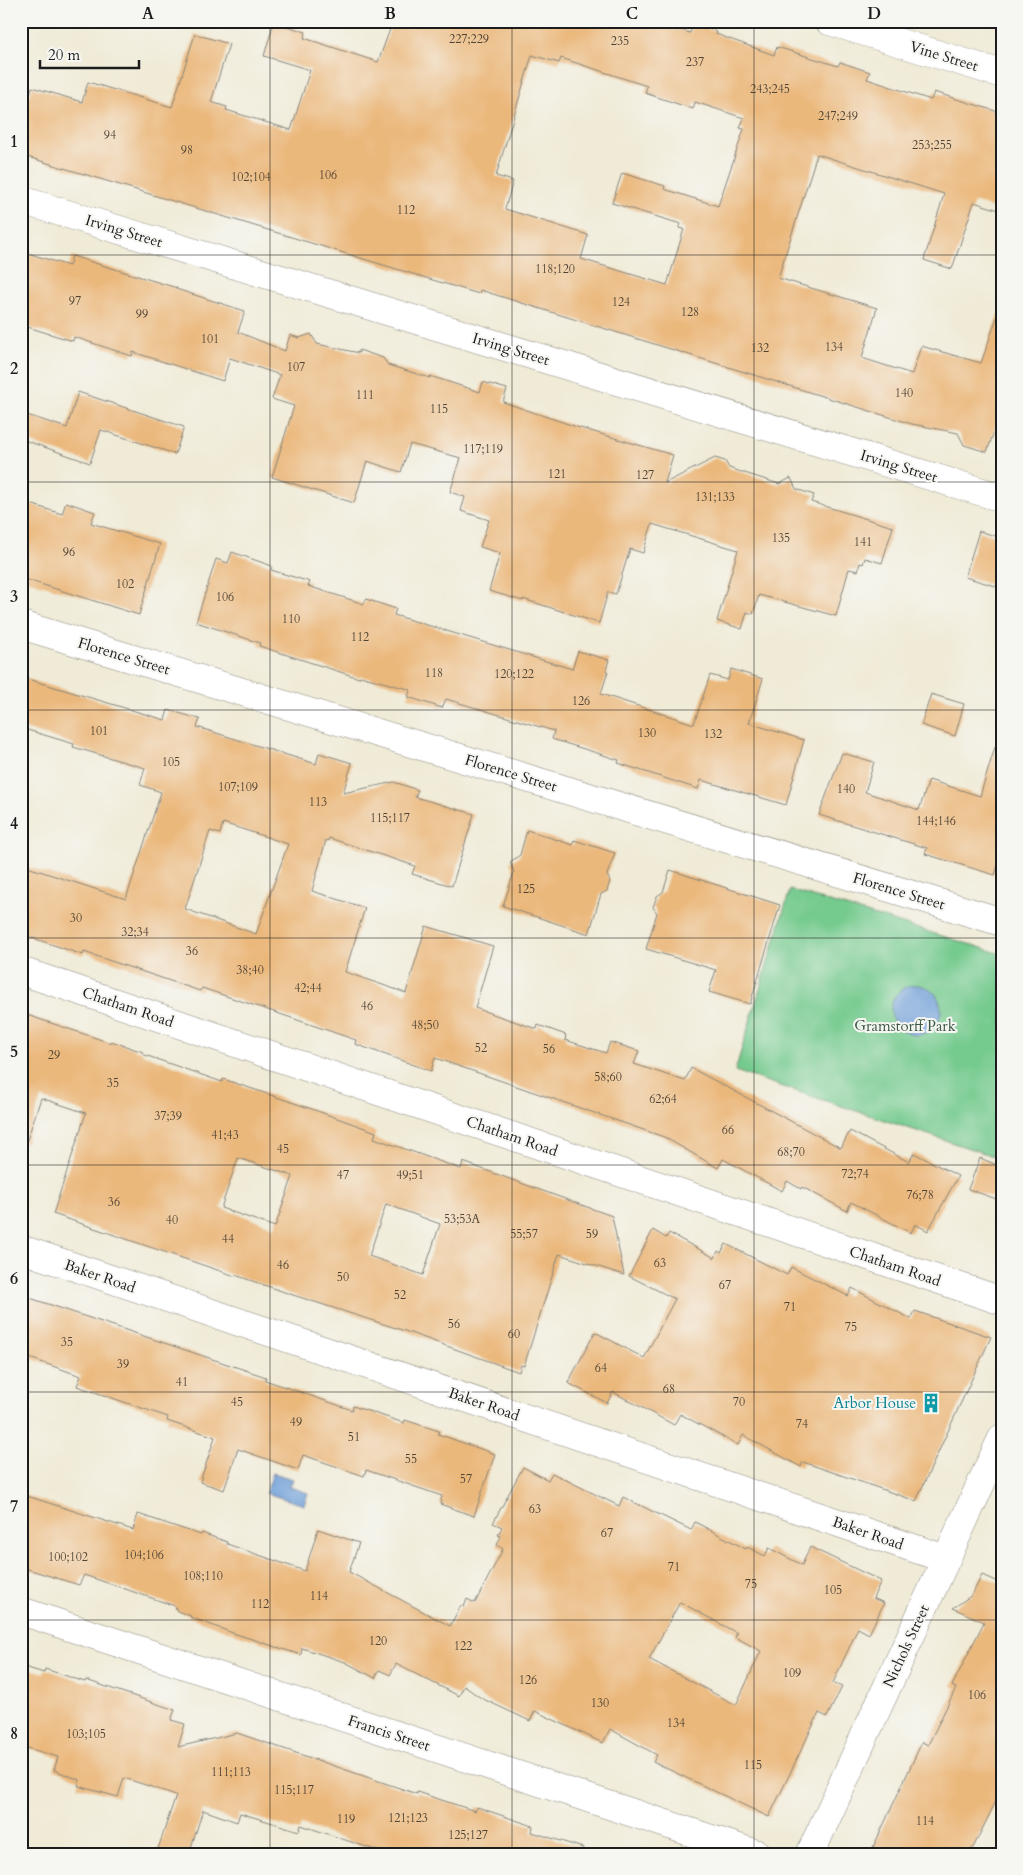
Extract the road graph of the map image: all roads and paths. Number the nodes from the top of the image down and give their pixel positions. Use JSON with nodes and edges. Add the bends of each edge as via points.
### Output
{"nodes":[{"id":1,"x":829,"y":21,"type":"edge"},
{"id":2,"x":1002,"y":74,"type":"edge"},
{"id":3,"x":21,"y":200,"type":"edge"},
{"id":4,"x":1002,"y":498,"type":"edge"},
{"id":5,"x":21,"y":625,"type":"edge"},
{"id":6,"x":1002,"y":922,"type":"edge"},
{"id":7,"x":21,"y":971,"type":"edge"},
{"id":8,"x":21,"y":1249,"type":"edge"},
{"id":9,"x":1002,"y":1302,"type":"edge"},
{"id":10,"x":1002,"y":1438,"type":"edge"},
{"id":11,"x":946,"y":1559,"type":"junction"},
{"id":12,"x":21,"y":1611,"type":"edge"},
{"id":13,"x":757,"y":1854,"type":"edge"},
{"id":14,"x":810,"y":1854,"type":"edge"}],
"edges":[{"from":1,"to":2,"type":"street","name":"Vine Street"},
{"from":3,"to":4,"type":"street","name":"Irving Street"},
{"from":5,"to":6,"type":"street","name":"Florence Street"},
{"from":7,"to":9,"type":"street","name":"Chatham Road"},
{"from":8,"to":11,"type":"street","name":"Baker Road"},
{"from":10,"to":11,"type":"street","name":"Nichols Street"},
{"from":11,"to":14,"type":"street","name":"Nichols Street"},
{"from":12,"to":13,"type":"street","name":"Francis Street"}]}
